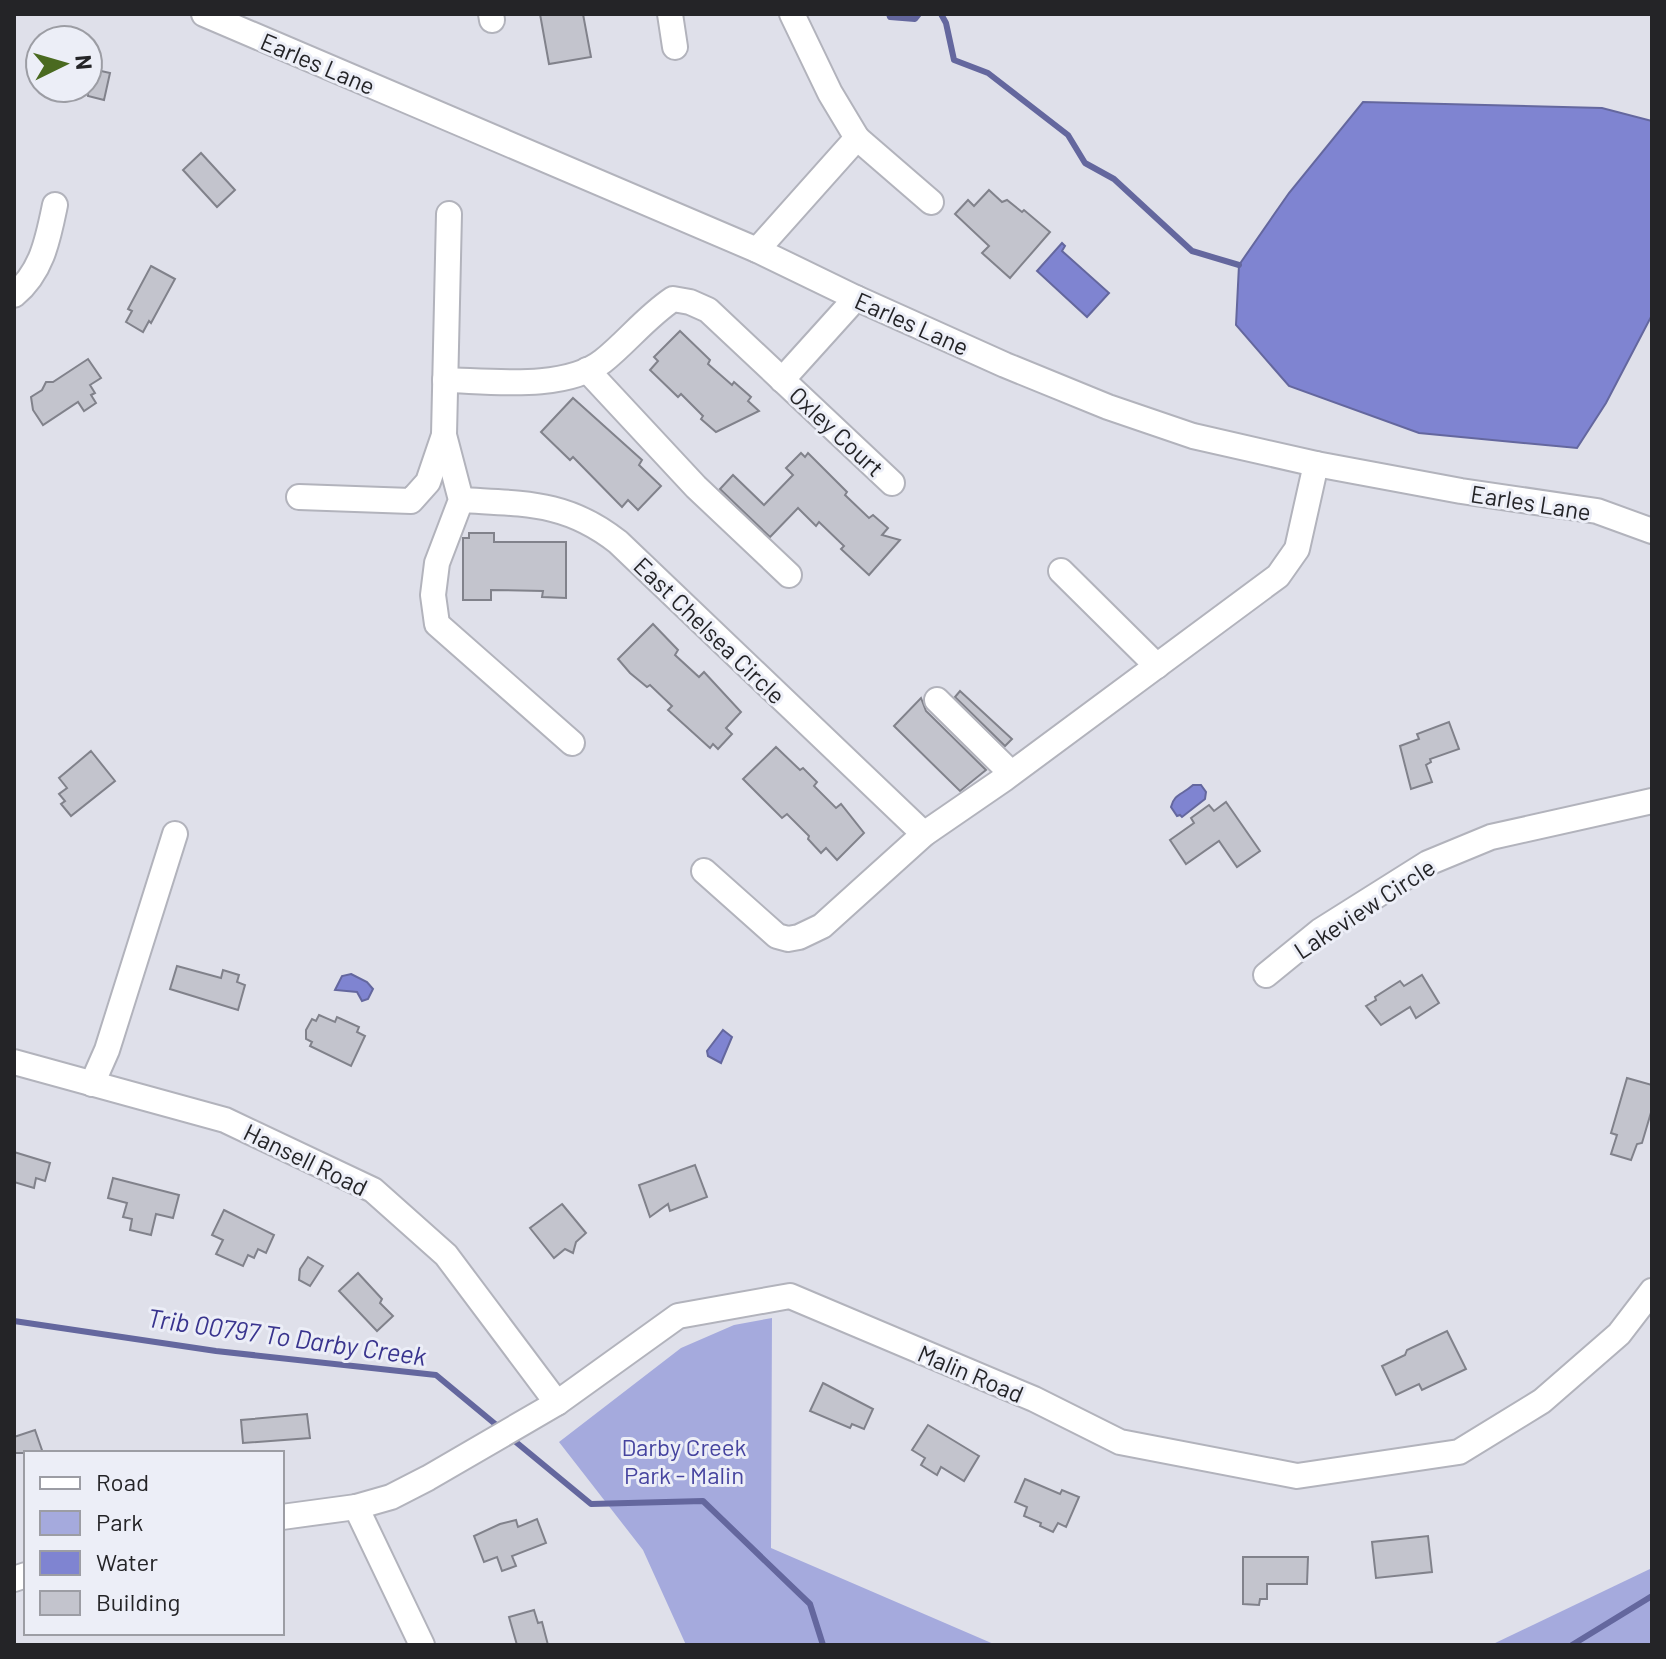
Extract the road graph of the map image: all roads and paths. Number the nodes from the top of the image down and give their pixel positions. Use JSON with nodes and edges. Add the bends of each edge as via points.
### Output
{"nodes":[{"id":1,"x":204,"y":14,"type":"edge"},
{"id":2,"x":670,"y":14,"type":"edge"},
{"id":3,"x":792,"y":14,"type":"edge"},
{"id":4,"x":675,"y":47,"type":"dead end"},
{"id":5,"x":857,"y":138,"type":"junction"},
{"id":6,"x":931,"y":202,"type":"dead end"},
{"id":7,"x":55,"y":205,"type":"dead end"},
{"id":8,"x":449,"y":214,"type":"dead end"},
{"id":9,"x":757,"y":250,"type":"junction"},
{"id":10,"x":14,"y":295,"type":"edge"},
{"id":11,"x":856,"y":298,"type":"junction"},
{"id":12,"x":587,"y":370,"type":"junction"},
{"id":13,"x":445,"y":380,"type":"junction"},
{"id":14,"x":782,"y":380,"type":"junction"},
{"id":15,"x":444,"y":435,"type":"junction"},
{"id":16,"x":1316,"y":464,"type":"junction"},
{"id":17,"x":892,"y":483,"type":"dead end"},
{"id":18,"x":299,"y":497,"type":"dead end"},
{"id":19,"x":461,"y":500,"type":"junction"},
{"id":20,"x":1652,"y":531,"type":"edge"},
{"id":21,"x":1061,"y":571,"type":"dead end"},
{"id":22,"x":789,"y":575,"type":"dead end"},
{"id":23,"x":1157,"y":666,"type":"junction"},
{"id":24,"x":937,"y":700,"type":"dead end"},
{"id":25,"x":572,"y":743,"type":"dead end"},
{"id":26,"x":1011,"y":773,"type":"junction"},
{"id":27,"x":1652,"y":801,"type":"edge"},
{"id":28,"x":175,"y":834,"type":"dead end"},
{"id":29,"x":924,"y":834,"type":"junction"},
{"id":30,"x":704,"y":871,"type":"dead end"},
{"id":31,"x":1266,"y":975,"type":"dead end"},
{"id":32,"x":14,"y":1062,"type":"edge"},
{"id":33,"x":92,"y":1084,"type":"junction"},
{"id":34,"x":1652,"y":1291,"type":"edge"},
{"id":35,"x":557,"y":1403,"type":"junction"},
{"id":36,"x":356,"y":1507,"type":"junction"},
{"id":37,"x":284,"y":1517,"type":"edge"},
{"id":38,"x":422,"y":1645,"type":"edge"}],
"edges":[{"from":1,"to":9,"type":"street","name":"Earles Lane"},
{"from":2,"to":4,"type":"street"},
{"from":3,"to":5,"type":"street"},
{"from":5,"to":6,"type":"street"},
{"from":5,"to":9,"type":"street"},
{"from":7,"to":10,"type":"street","via":[[47,247]]},
{"from":8,"to":13,"type":"street"},
{"from":9,"to":11,"type":"street","name":"Earles Lane"},
{"from":11,"to":14,"type":"street"},
{"from":11,"to":16,"type":"street","name":"Earles Lane","via":[[1108,407],[1193,436]]},
{"from":12,"to":13,"type":"street","via":[[538,381]]},
{"from":12,"to":14,"type":"street","via":[[673,299],[708,310]]},
{"from":12,"to":22,"type":"street","via":[[696,487]]},
{"from":13,"to":15,"type":"street"},
{"from":14,"to":17,"type":"street","name":"Oxley Court"},
{"from":15,"to":18,"type":"street","via":[[428,482],[411,501]]},
{"from":15,"to":19,"type":"street"},
{"from":16,"to":20,"type":"street","name":"Earles Lane","via":[[1597,511]]},
{"from":16,"to":23,"type":"street","via":[[1297,549],[1278,576]]},
{"from":19,"to":25,"type":"street","via":[[437,563],[437,624]]},
{"from":19,"to":29,"type":"street","name":"East Chelsea Circle","via":[[534,505],[595,524]]},
{"from":21,"to":23,"type":"street"},
{"from":23,"to":26,"type":"street"},
{"from":24,"to":26,"type":"street"},
{"from":26,"to":29,"type":"street"},
{"from":27,"to":31,"type":"street","name":"Lakeview Circle","via":[[1491,837],[1428,863],[1320,931]]},
{"from":28,"to":33,"type":"street"},
{"from":29,"to":30,"type":"street","via":[[822,926],[788,939],[777,936]]},
{"from":32,"to":33,"type":"street","name":"Hansell Road"},
{"from":33,"to":35,"type":"street","name":"Hansell Road","via":[[225,1120],[373,1190],[446,1255]]},
{"from":34,"to":35,"type":"street","name":"Malin Road","via":[[1619,1334],[1542,1401],[1459,1452],[1297,1476],[1120,1442],[1034,1399],[790,1296],[678,1316]]},
{"from":35,"to":36,"type":"street","name":"Malin Road","via":[[428,1478]]},
{"from":36,"to":37,"type":"street","name":"Malin Road"},
{"from":36,"to":38,"type":"street"}]}
